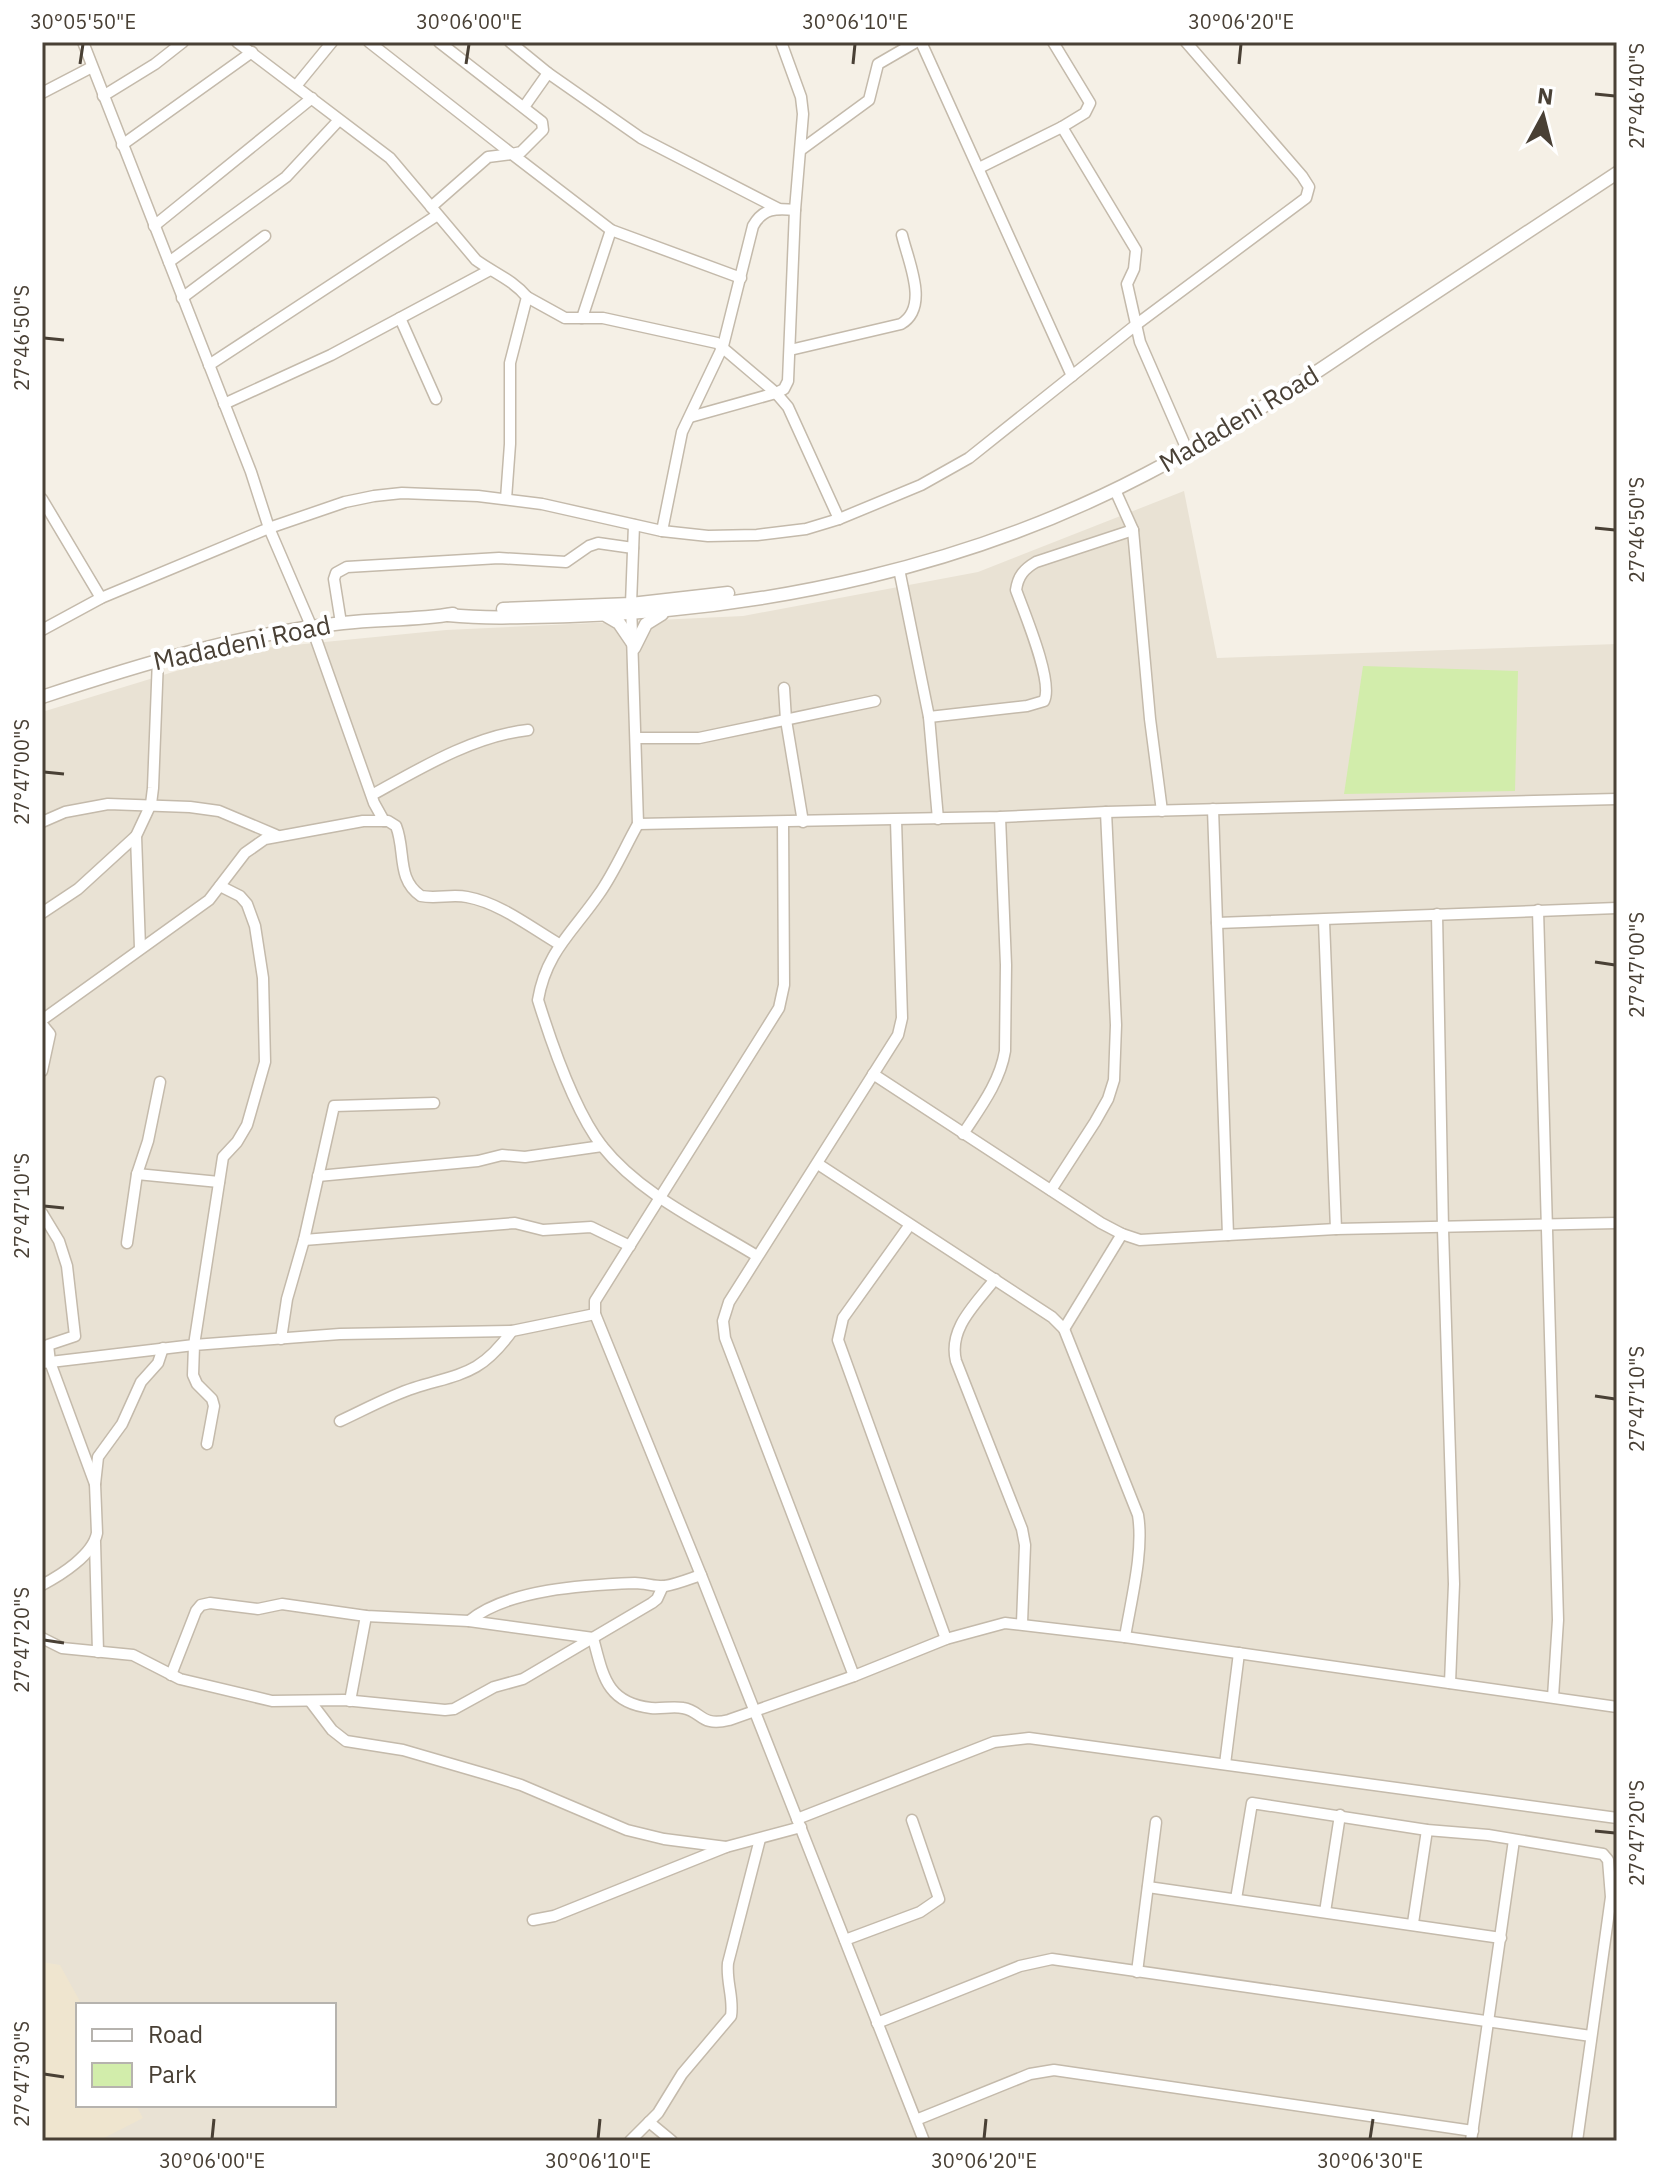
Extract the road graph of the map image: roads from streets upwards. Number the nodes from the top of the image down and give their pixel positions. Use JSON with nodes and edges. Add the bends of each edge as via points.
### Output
{"nodes":[{"id":1,"x":83,"y":42,"type":"edge"},
{"id":2,"x":183,"y":42,"type":"edge"},
{"id":3,"x":237,"y":42,"type":"edge"},
{"id":4,"x":332,"y":42,"type":"edge"},
{"id":5,"x":369,"y":42,"type":"edge"},
{"id":6,"x":439,"y":42,"type":"edge"},
{"id":7,"x":510,"y":42,"type":"edge"},
{"id":8,"x":781,"y":42,"type":"edge"},
{"id":9,"x":918,"y":42,"type":"edge"},
{"id":10,"x":1053,"y":42,"type":"edge"},
{"id":11,"x":1186,"y":42,"type":"edge"},
{"id":12,"x":252,"y":52,"type":"junction"},
{"id":13,"x":92,"y":67,"type":"junction"},
{"id":14,"x":548,"y":73,"type":"junction"},
{"id":15,"x":296,"y":86,"type":"junction"},
{"id":16,"x":42,"y":93,"type":"edge"},
{"id":17,"x":103,"y":96,"type":"junction"},
{"id":18,"x":312,"y":98,"type":"junction"},
{"id":19,"x":524,"y":107,"type":"junction"},
{"id":20,"x":339,"y":120,"type":"junction"},
{"id":21,"x":1062,"y":127,"type":"junction"},
{"id":22,"x":122,"y":145,"type":"junction"},
{"id":23,"x":802,"y":149,"type":"junction"},
{"id":24,"x":512,"y":154,"type":"junction"},
{"id":25,"x":979,"y":168,"type":"junction"},
{"id":26,"x":1617,"y":173,"type":"edge"},
{"id":27,"x":779,"y":209,"type":"junction"},
{"id":28,"x":795,"y":210,"type":"junction"},
{"id":29,"x":434,"y":212,"type":"junction"},
{"id":30,"x":154,"y":226,"type":"junction"},
{"id":31,"x":611,"y":230,"type":"junction"},
{"id":32,"x":902,"y":235,"type":"dead end"},
{"id":33,"x":265,"y":236,"type":"dead end"},
{"id":34,"x":169,"y":262,"type":"junction"},
{"id":35,"x":490,"y":270,"type":"junction"},
{"id":36,"x":741,"y":278,"type":"junction"},
{"id":37,"x":527,"y":297,"type":"junction"},
{"id":38,"x":182,"y":298,"type":"junction"},
{"id":39,"x":400,"y":318,"type":"junction"},
{"id":40,"x":582,"y":318,"type":"junction"},
{"id":41,"x":1137,"y":324,"type":"junction"},
{"id":42,"x":723,"y":346,"type":"junction"},
{"id":43,"x":790,"y":350,"type":"junction"},
{"id":44,"x":209,"y":365,"type":"junction"},
{"id":45,"x":1072,"y":376,"type":"junction"},
{"id":46,"x":776,"y":393,"type":"junction"},
{"id":47,"x":436,"y":399,"type":"dead end"},
{"id":48,"x":224,"y":404,"type":"junction"},
{"id":49,"x":690,"y":417,"type":"junction"},
{"id":50,"x":1188,"y":452,"type":"junction"},
{"id":51,"x":1115,"y":490,"type":"junction"},
{"id":52,"x":42,"y":499,"type":"edge"},
{"id":53,"x":506,"y":499,"type":"junction"},
{"id":54,"x":839,"y":519,"type":"junction"},
{"id":55,"x":634,"y":525,"type":"junction"},
{"id":56,"x":269,"y":528,"type":"junction"},
{"id":57,"x":1133,"y":530,"type":"junction"},
{"id":58,"x":662,"y":531,"type":"junction"},
{"id":59,"x":633,"y":548,"type":"junction"},
{"id":60,"x":899,"y":569,"type":"junction"},
{"id":61,"x":823,"y":585,"type":"junction"},
{"id":62,"x":101,"y":598,"type":"junction"},
{"id":63,"x":676,"y":608,"type":"junction"},
{"id":64,"x":632,"y":609,"type":"junction"},
{"id":65,"x":448,"y":615,"type":"junction"},
{"id":66,"x":603,"y":615,"type":"junction"},
{"id":67,"x":341,"y":623,"type":"junction"},
{"id":68,"x":312,"y":628,"type":"junction"},
{"id":69,"x":42,"y":630,"type":"edge"},
{"id":70,"x":634,"y":647,"type":"junction"},
{"id":71,"x":158,"y":659,"type":"junction"},
{"id":72,"x":784,"y":688,"type":"dead end"},
{"id":73,"x":42,"y":697,"type":"edge"},
{"id":74,"x":875,"y":701,"type":"dead end"},
{"id":75,"x":929,"y":717,"type":"junction"},
{"id":76,"x":786,"y":720,"type":"junction"},
{"id":77,"x":528,"y":730,"type":"dead end"},
{"id":78,"x":636,"y":738,"type":"junction"},
{"id":79,"x":372,"y":795,"type":"junction"},
{"id":80,"x":1617,"y":799,"type":"edge"},
{"id":81,"x":151,"y":804,"type":"junction"},
{"id":82,"x":1213,"y":809,"type":"junction"},
{"id":83,"x":1162,"y":811,"type":"junction"},
{"id":84,"x":1106,"y":812,"type":"junction"},
{"id":85,"x":1000,"y":817,"type":"junction"},
{"id":86,"x":938,"y":819,"type":"junction"},
{"id":87,"x":896,"y":820,"type":"junction"},
{"id":88,"x":384,"y":821,"type":"junction"},
{"id":89,"x":42,"y":822,"type":"edge"},
{"id":90,"x":783,"y":822,"type":"junction"},
{"id":91,"x":803,"y":822,"type":"junction"},
{"id":92,"x":638,"y":824,"type":"junction"},
{"id":93,"x":276,"y":835,"type":"junction"},
{"id":94,"x":136,"y":836,"type":"junction"},
{"id":95,"x":220,"y":886,"type":"junction"},
{"id":96,"x":1617,"y":908,"type":"edge"},
{"id":97,"x":1538,"y":910,"type":"junction"},
{"id":98,"x":42,"y":913,"type":"edge"},
{"id":99,"x":1437,"y":914,"type":"junction"},
{"id":100,"x":1324,"y":921,"type":"junction"},
{"id":101,"x":1217,"y":923,"type":"junction"},
{"id":102,"x":559,"y":944,"type":"junction"},
{"id":103,"x":140,"y":948,"type":"junction"},
{"id":104,"x":42,"y":1022,"type":"edge"},
{"id":105,"x":42,"y":1071,"type":"edge"},
{"id":106,"x":873,"y":1074,"type":"junction"},
{"id":107,"x":160,"y":1082,"type":"dead end"},
{"id":108,"x":434,"y":1103,"type":"dead end"},
{"id":109,"x":963,"y":1134,"type":"junction"},
{"id":110,"x":602,"y":1146,"type":"junction"},
{"id":111,"x":818,"y":1164,"type":"junction"},
{"id":112,"x":137,"y":1174,"type":"junction"},
{"id":113,"x":318,"y":1176,"type":"junction"},
{"id":114,"x":219,"y":1182,"type":"junction"},
{"id":115,"x":1051,"y":1190,"type":"junction"},
{"id":116,"x":659,"y":1197,"type":"junction"},
{"id":117,"x":42,"y":1213,"type":"edge"},
{"id":118,"x":1617,"y":1223,"type":"edge"},
{"id":119,"x":1548,"y":1225,"type":"junction"},
{"id":120,"x":909,"y":1226,"type":"junction"},
{"id":121,"x":1336,"y":1229,"type":"junction"},
{"id":122,"x":1443,"y":1229,"type":"junction"},
{"id":123,"x":1122,"y":1234,"type":"junction"},
{"id":124,"x":1228,"y":1235,"type":"junction"},
{"id":125,"x":304,"y":1240,"type":"junction"},
{"id":126,"x":127,"y":1243,"type":"dead end"},
{"id":127,"x":630,"y":1246,"type":"junction"},
{"id":128,"x":757,"y":1256,"type":"junction"},
{"id":129,"x":995,"y":1279,"type":"junction"},
{"id":130,"x":595,"y":1314,"type":"junction"},
{"id":131,"x":1064,"y":1329,"type":"junction"},
{"id":132,"x":512,"y":1331,"type":"junction"},
{"id":133,"x":281,"y":1339,"type":"junction"},
{"id":134,"x":194,"y":1345,"type":"junction"},
{"id":135,"x":163,"y":1348,"type":"junction"},
{"id":136,"x":46,"y":1362,"type":"edge"},
{"id":137,"x":340,"y":1421,"type":"dead end"},
{"id":138,"x":207,"y":1444,"type":"dead end"},
{"id":139,"x":95,"y":1484,"type":"junction"},
{"id":140,"x":95,"y":1542,"type":"junction"},
{"id":141,"x":701,"y":1575,"type":"junction"},
{"id":142,"x":42,"y":1585,"type":"edge"},
{"id":143,"x":663,"y":1586,"type":"junction"},
{"id":144,"x":366,"y":1616,"type":"junction"},
{"id":145,"x":469,"y":1621,"type":"junction"},
{"id":146,"x":1022,"y":1623,"type":"junction"},
{"id":147,"x":1125,"y":1637,"type":"junction"},
{"id":148,"x":42,"y":1638,"type":"edge"},
{"id":149,"x":593,"y":1638,"type":"junction"},
{"id":150,"x":946,"y":1639,"type":"junction"},
{"id":151,"x":98,"y":1652,"type":"junction"},
{"id":152,"x":1239,"y":1653,"type":"junction"},
{"id":153,"x":171,"y":1675,"type":"junction"},
{"id":154,"x":854,"y":1676,"type":"junction"},
{"id":155,"x":1450,"y":1683,"type":"junction"},
{"id":156,"x":1553,"y":1697,"type":"junction"},
{"id":157,"x":310,"y":1701,"type":"junction"},
{"id":158,"x":350,"y":1701,"type":"junction"},
{"id":159,"x":1617,"y":1707,"type":"edge"},
{"id":160,"x":754,"y":1710,"type":"junction"},
{"id":161,"x":1225,"y":1764,"type":"junction"},
{"id":162,"x":1340,"y":1815,"type":"junction"},
{"id":163,"x":1617,"y":1818,"type":"edge"},
{"id":164,"x":912,"y":1820,"type":"dead end"},
{"id":165,"x":1156,"y":1822,"type":"dead end"},
{"id":166,"x":799,"y":1823,"type":"junction"},
{"id":167,"x":1427,"y":1830,"type":"junction"},
{"id":168,"x":760,"y":1839,"type":"junction"},
{"id":169,"x":1514,"y":1840,"type":"junction"},
{"id":170,"x":726,"y":1847,"type":"junction"},
{"id":171,"x":1148,"y":1887,"type":"junction"},
{"id":172,"x":1614,"y":1898,"type":"edge"},
{"id":173,"x":1236,"y":1899,"type":"junction"},
{"id":174,"x":1325,"y":1912,"type":"junction"},
{"id":175,"x":533,"y":1920,"type":"dead end"},
{"id":176,"x":1413,"y":1923,"type":"junction"},
{"id":177,"x":1501,"y":1938,"type":"junction"},
{"id":178,"x":845,"y":1940,"type":"junction"},
{"id":179,"x":1137,"y":1972,"type":"junction"},
{"id":180,"x":877,"y":2023,"type":"junction"},
{"id":181,"x":1487,"y":2023,"type":"junction"},
{"id":182,"x":1591,"y":2036,"type":"junction"},
{"id":183,"x":916,"y":2120,"type":"junction"},
{"id":184,"x":649,"y":2122,"type":"junction"},
{"id":185,"x":1472,"y":2136,"type":"edge"},
{"id":186,"x":630,"y":2141,"type":"edge"},
{"id":187,"x":672,"y":2141,"type":"edge"},
{"id":188,"x":924,"y":2141,"type":"edge"},
{"id":189,"x":1577,"y":2141,"type":"edge"}],
"edges":[{"from":1,"to":13,"type":"street"},
{"from":2,"to":17,"type":"street"},
{"from":3,"to":12,"type":"street"},
{"from":4,"to":15,"type":"street"},
{"from":5,"to":24,"type":"street"},
{"from":6,"to":19,"type":"street"},
{"from":7,"to":14,"type":"street"},
{"from":8,"to":23,"type":"street","via":[[801,97]]},
{"from":9,"to":23,"type":"street","via":[[878,64],[867,103]]},
{"from":9,"to":25,"type":"street"},
{"from":10,"to":21,"type":"street","via":[[1090,103],[1085,113]]},
{"from":11,"to":41,"type":"street","via":[[1302,176],[1309,191]]},
{"from":12,"to":15,"type":"street"},
{"from":12,"to":22,"type":"street"},
{"from":13,"to":16,"type":"street"},
{"from":13,"to":17,"type":"street"},
{"from":14,"to":19,"type":"street"},
{"from":14,"to":27,"type":"street","via":[[641,138]]},
{"from":15,"to":18,"type":"street"},
{"from":17,"to":22,"type":"street"},
{"from":18,"to":20,"type":"street"},
{"from":18,"to":30,"type":"street"},
{"from":19,"to":24,"type":"street","via":[[542,122],[543,130]]},
{"from":20,"to":29,"type":"street","via":[[390,158]]},
{"from":20,"to":34,"type":"street","via":[[286,177]]},
{"from":21,"to":25,"type":"street"},
{"from":21,"to":41,"type":"street","via":[[1136,250],[1127,284]]},
{"from":22,"to":30,"type":"street"},
{"from":23,"to":28,"type":"street"},
{"from":24,"to":29,"type":"street","via":[[488,157]]},
{"from":24,"to":31,"type":"street"},
{"from":25,"to":45,"type":"street"},
{"from":26,"to":50,"type":"street","name":"Madadeni Road"},
{"from":27,"to":28,"type":"street"},
{"from":27,"to":36,"type":"street","via":[[759,216],[753,226]]},
{"from":28,"to":43,"type":"street"},
{"from":29,"to":35,"type":"street"},
{"from":29,"to":44,"type":"street"},
{"from":30,"to":34,"type":"street"},
{"from":31,"to":36,"type":"street"},
{"from":31,"to":40,"type":"street"},
{"from":32,"to":43,"type":"street","via":[[916,296],[910,317],[901,324]]},
{"from":33,"to":38,"type":"street"},
{"from":34,"to":38,"type":"street"},
{"from":35,"to":37,"type":"street"},
{"from":35,"to":39,"type":"street"},
{"from":36,"to":42,"type":"street"},
{"from":37,"to":40,"type":"street","via":[[560,317]]},
{"from":37,"to":53,"type":"street","via":[[510,363]]},
{"from":38,"to":44,"type":"street"},
{"from":39,"to":47,"type":"street"},
{"from":39,"to":48,"type":"street"},
{"from":40,"to":42,"type":"street","via":[[603,318]]},
{"from":41,"to":45,"type":"street"},
{"from":41,"to":50,"type":"street","via":[[1142,348]]},
{"from":42,"to":46,"type":"street"},
{"from":42,"to":49,"type":"street"},
{"from":43,"to":46,"type":"street","via":[[788,381]]},
{"from":44,"to":48,"type":"street"},
{"from":45,"to":54,"type":"street","via":[[969,458],[921,485]]},
{"from":46,"to":49,"type":"street"},
{"from":46,"to":54,"type":"street","via":[[788,407]]},
{"from":48,"to":56,"type":"street"},
{"from":49,"to":58,"type":"street","via":[[676,456]]},
{"from":50,"to":51,"type":"street","name":"Madadeni Road"},
{"from":51,"to":57,"type":"street"},
{"from":51,"to":60,"type":"street","name":"Madadeni Road","via":[[1004,536]]},
{"from":52,"to":62,"type":"street"},
{"from":53,"to":55,"type":"street"},
{"from":53,"to":56,"type":"street","via":[[374,496]]},
{"from":54,"to":58,"type":"street","via":[[757,535]]},
{"from":55,"to":58,"type":"street"},
{"from":55,"to":59,"type":"street"},
{"from":56,"to":62,"type":"street"},
{"from":56,"to":68,"type":"street"},
{"from":57,"to":75,"type":"street","via":[[1036,562],[1017,581],[1042,666],[1048,693],[1044,701]]},
{"from":57,"to":83,"type":"street"},
{"from":59,"to":64,"type":"street"},
{"from":59,"to":67,"type":"street","via":[[598,543],[566,562],[499,558],[347,567],[334,579]]},
{"from":60,"to":61,"type":"street","name":"Madadeni Road"},
{"from":60,"to":75,"type":"street"},
{"from":61,"to":63,"type":"street","name":"Madadeni Road"},
{"from":61,"to":64,"type":"street","name":"Madadeni Road"},
{"from":62,"to":69,"type":"street"},
{"from":63,"to":64,"type":"street","name":"Madadeni Road"},
{"from":63,"to":70,"type":"street","via":[[650,620]]},
{"from":64,"to":65,"type":"street","name":"Madadeni Road"},
{"from":64,"to":66,"type":"street","name":"Madadeni Road"},
{"from":64,"to":70,"type":"street"},
{"from":65,"to":66,"type":"street","name":"Madadeni Road"},
{"from":65,"to":67,"type":"street","name":"Madadeni Road"},
{"from":66,"to":70,"type":"street","via":[[619,623]]},
{"from":67,"to":68,"type":"street","name":"Madadeni Road"},
{"from":68,"to":71,"type":"street","name":"Madadeni Road"},
{"from":68,"to":79,"type":"street"},
{"from":70,"to":78,"type":"street"},
{"from":71,"to":73,"type":"street","name":"Madadeni Road"},
{"from":71,"to":81,"type":"street"},
{"from":72,"to":76,"type":"street"},
{"from":74,"to":76,"type":"street"},
{"from":75,"to":86,"type":"street"},
{"from":76,"to":78,"type":"street","via":[[699,738]]},
{"from":76,"to":91,"type":"street"},
{"from":77,"to":79,"type":"street","via":[[500,735],[427,765]]},
{"from":78,"to":92,"type":"street"},
{"from":79,"to":88,"type":"street"},
{"from":80,"to":82,"type":"street"},
{"from":81,"to":89,"type":"street","via":[[85,807]]},
{"from":81,"to":93,"type":"street","via":[[205,808]]},
{"from":81,"to":94,"type":"street"},
{"from":82,"to":83,"type":"street"},
{"from":82,"to":101,"type":"street"},
{"from":83,"to":84,"type":"street"},
{"from":84,"to":85,"type":"street"},
{"from":84,"to":115,"type":"street","via":[[1114,1080],[1095,1122]]},
{"from":85,"to":86,"type":"street"},
{"from":85,"to":109,"type":"street","via":[[1005,1051],[995,1084]]},
{"from":86,"to":87,"type":"street"},
{"from":87,"to":91,"type":"street"},
{"from":87,"to":106,"type":"street","via":[[902,1018],[898,1035]]},
{"from":88,"to":93,"type":"street"},
{"from":88,"to":102,"type":"street","via":[[396,826],[404,875],[416,893],[480,900]]},
{"from":90,"to":91,"type":"street"},
{"from":90,"to":92,"type":"street"},
{"from":90,"to":116,"type":"street","via":[[784,985],[779,1008]]},
{"from":92,"to":102,"type":"street","via":[[600,893]]},
{"from":93,"to":95,"type":"street","via":[[245,853]]},
{"from":94,"to":98,"type":"street","via":[[78,889]]},
{"from":94,"to":103,"type":"street"},
{"from":95,"to":103,"type":"street","via":[[209,900]]},
{"from":95,"to":114,"type":"street","via":[[240,896],[255,926],[263,978],[265,1062],[247,1125],[223,1157]]},
{"from":96,"to":97,"type":"street"},
{"from":97,"to":99,"type":"street"},
{"from":97,"to":119,"type":"street"},
{"from":99,"to":100,"type":"street"},
{"from":99,"to":122,"type":"street"},
{"from":100,"to":101,"type":"street"},
{"from":100,"to":121,"type":"street"},
{"from":101,"to":124,"type":"street"},
{"from":102,"to":110,"type":"street","via":[[538,1000],[576,1102]]},
{"from":103,"to":104,"type":"street"},
{"from":104,"to":105,"type":"street","via":[[50,1034]]},
{"from":106,"to":109,"type":"street"},
{"from":106,"to":111,"type":"street"},
{"from":107,"to":112,"type":"street"},
{"from":108,"to":113,"type":"street","via":[[334,1106]]},
{"from":109,"to":115,"type":"street"},
{"from":110,"to":113,"type":"street"},
{"from":110,"to":116,"type":"street"},
{"from":111,"to":120,"type":"street"},
{"from":111,"to":128,"type":"street"},
{"from":112,"to":114,"type":"street"},
{"from":112,"to":126,"type":"street"},
{"from":113,"to":125,"type":"street"},
{"from":114,"to":134,"type":"street"},
{"from":115,"to":123,"type":"street"},
{"from":116,"to":127,"type":"street"},
{"from":116,"to":128,"type":"street"},
{"from":117,"to":136,"type":"street","via":[[67,1266],[75,1336],[48,1345]]},
{"from":118,"to":119,"type":"street"},
{"from":119,"to":122,"type":"street"},
{"from":119,"to":156,"type":"street","via":[[1558,1620]]},
{"from":120,"to":129,"type":"street"},
{"from":120,"to":150,"type":"street","via":[[843,1318],[838,1340]]},
{"from":121,"to":122,"type":"street"},
{"from":121,"to":124,"type":"street"},
{"from":122,"to":155,"type":"street","via":[[1454,1584]]},
{"from":123,"to":124,"type":"street","via":[[1140,1240]]},
{"from":123,"to":131,"type":"street"},
{"from":125,"to":127,"type":"street","via":[[515,1223],[543,1230],[591,1227]]},
{"from":125,"to":133,"type":"street"},
{"from":127,"to":130,"type":"street","via":[[595,1301]]},
{"from":128,"to":154,"type":"street","via":[[725,1311],[725,1338]]},
{"from":129,"to":131,"type":"street"},
{"from":129,"to":146,"type":"street","via":[[957,1329],[954,1345],[1022,1529]]},
{"from":130,"to":132,"type":"street"},
{"from":130,"to":141,"type":"street"},
{"from":131,"to":147,"type":"street","via":[[1138,1515]]},
{"from":132,"to":133,"type":"street"},
{"from":132,"to":137,"type":"street","via":[[499,1349],[468,1373],[413,1388]]},
{"from":133,"to":134,"type":"street"},
{"from":134,"to":135,"type":"street"},
{"from":134,"to":138,"type":"street","via":[[193,1375],[214,1406]]},
{"from":135,"to":136,"type":"street"},
{"from":135,"to":139,"type":"street","via":[[98,1457]]},
{"from":136,"to":139,"type":"street"},
{"from":139,"to":140,"type":"street"},
{"from":140,"to":142,"type":"street"},
{"from":140,"to":151,"type":"street"},
{"from":141,"to":143,"type":"street"},
{"from":141,"to":160,"type":"street"},
{"from":143,"to":145,"type":"street","via":[[638,1583],[550,1592],[485,1608]]},
{"from":143,"to":149,"type":"street","via":[[652,1603]]},
{"from":144,"to":145,"type":"street"},
{"from":144,"to":153,"type":"street","via":[[280,1603],[258,1609],[205,1603],[196,1611]]},
{"from":144,"to":158,"type":"street"},
{"from":145,"to":149,"type":"street"},
{"from":146,"to":147,"type":"street"},
{"from":146,"to":150,"type":"street"},
{"from":147,"to":152,"type":"street"},
{"from":148,"to":151,"type":"street","via":[[62,1648]]},
{"from":149,"to":158,"type":"street","via":[[523,1679],[494,1687],[454,1709]]},
{"from":149,"to":160,"type":"street","via":[[604,1678],[625,1701],[684,1708],[710,1722]]},
{"from":150,"to":154,"type":"street"},
{"from":151,"to":153,"type":"street","via":[[138,1657]]},
{"from":152,"to":155,"type":"street"},
{"from":152,"to":161,"type":"street"},
{"from":153,"to":157,"type":"street","via":[[272,1701]]},
{"from":154,"to":160,"type":"street"},
{"from":155,"to":156,"type":"street"},
{"from":156,"to":159,"type":"street"},
{"from":157,"to":158,"type":"street"},
{"from":157,"to":170,"type":"street","via":[[346,1741],[403,1750],[521,1785],[627,1830]]},
{"from":160,"to":166,"type":"street"},
{"from":161,"to":163,"type":"street"},
{"from":161,"to":166,"type":"street","via":[[1011,1738]]},
{"from":162,"to":167,"type":"street"},
{"from":162,"to":173,"type":"street","via":[[1252,1803]]},
{"from":162,"to":174,"type":"street"},
{"from":164,"to":178,"type":"street","via":[[939,1899],[920,1912]]},
{"from":165,"to":171,"type":"street"},
{"from":166,"to":168,"type":"street"},
{"from":166,"to":178,"type":"street"},
{"from":167,"to":169,"type":"street"},
{"from":167,"to":176,"type":"street"},
{"from":168,"to":170,"type":"street"},
{"from":168,"to":184,"type":"street","via":[[728,1963],[731,2016]]},
{"from":169,"to":172,"type":"street","via":[[1603,1854]]},
{"from":169,"to":177,"type":"street"},
{"from":170,"to":175,"type":"street"},
{"from":171,"to":173,"type":"street"},
{"from":171,"to":179,"type":"street"},
{"from":172,"to":182,"type":"street"},
{"from":173,"to":174,"type":"street"},
{"from":174,"to":176,"type":"street"},
{"from":176,"to":177,"type":"street"},
{"from":177,"to":181,"type":"street"},
{"from":178,"to":180,"type":"street"},
{"from":179,"to":180,"type":"street","via":[[1041,1960]]},
{"from":179,"to":181,"type":"street"},
{"from":180,"to":183,"type":"street"},
{"from":181,"to":182,"type":"street"},
{"from":181,"to":185,"type":"street"},
{"from":182,"to":189,"type":"street"},
{"from":183,"to":185,"type":"street","via":[[1030,2074],[1054,2070]]},
{"from":183,"to":188,"type":"street"},
{"from":184,"to":186,"type":"street"},
{"from":184,"to":187,"type":"street"}]}
